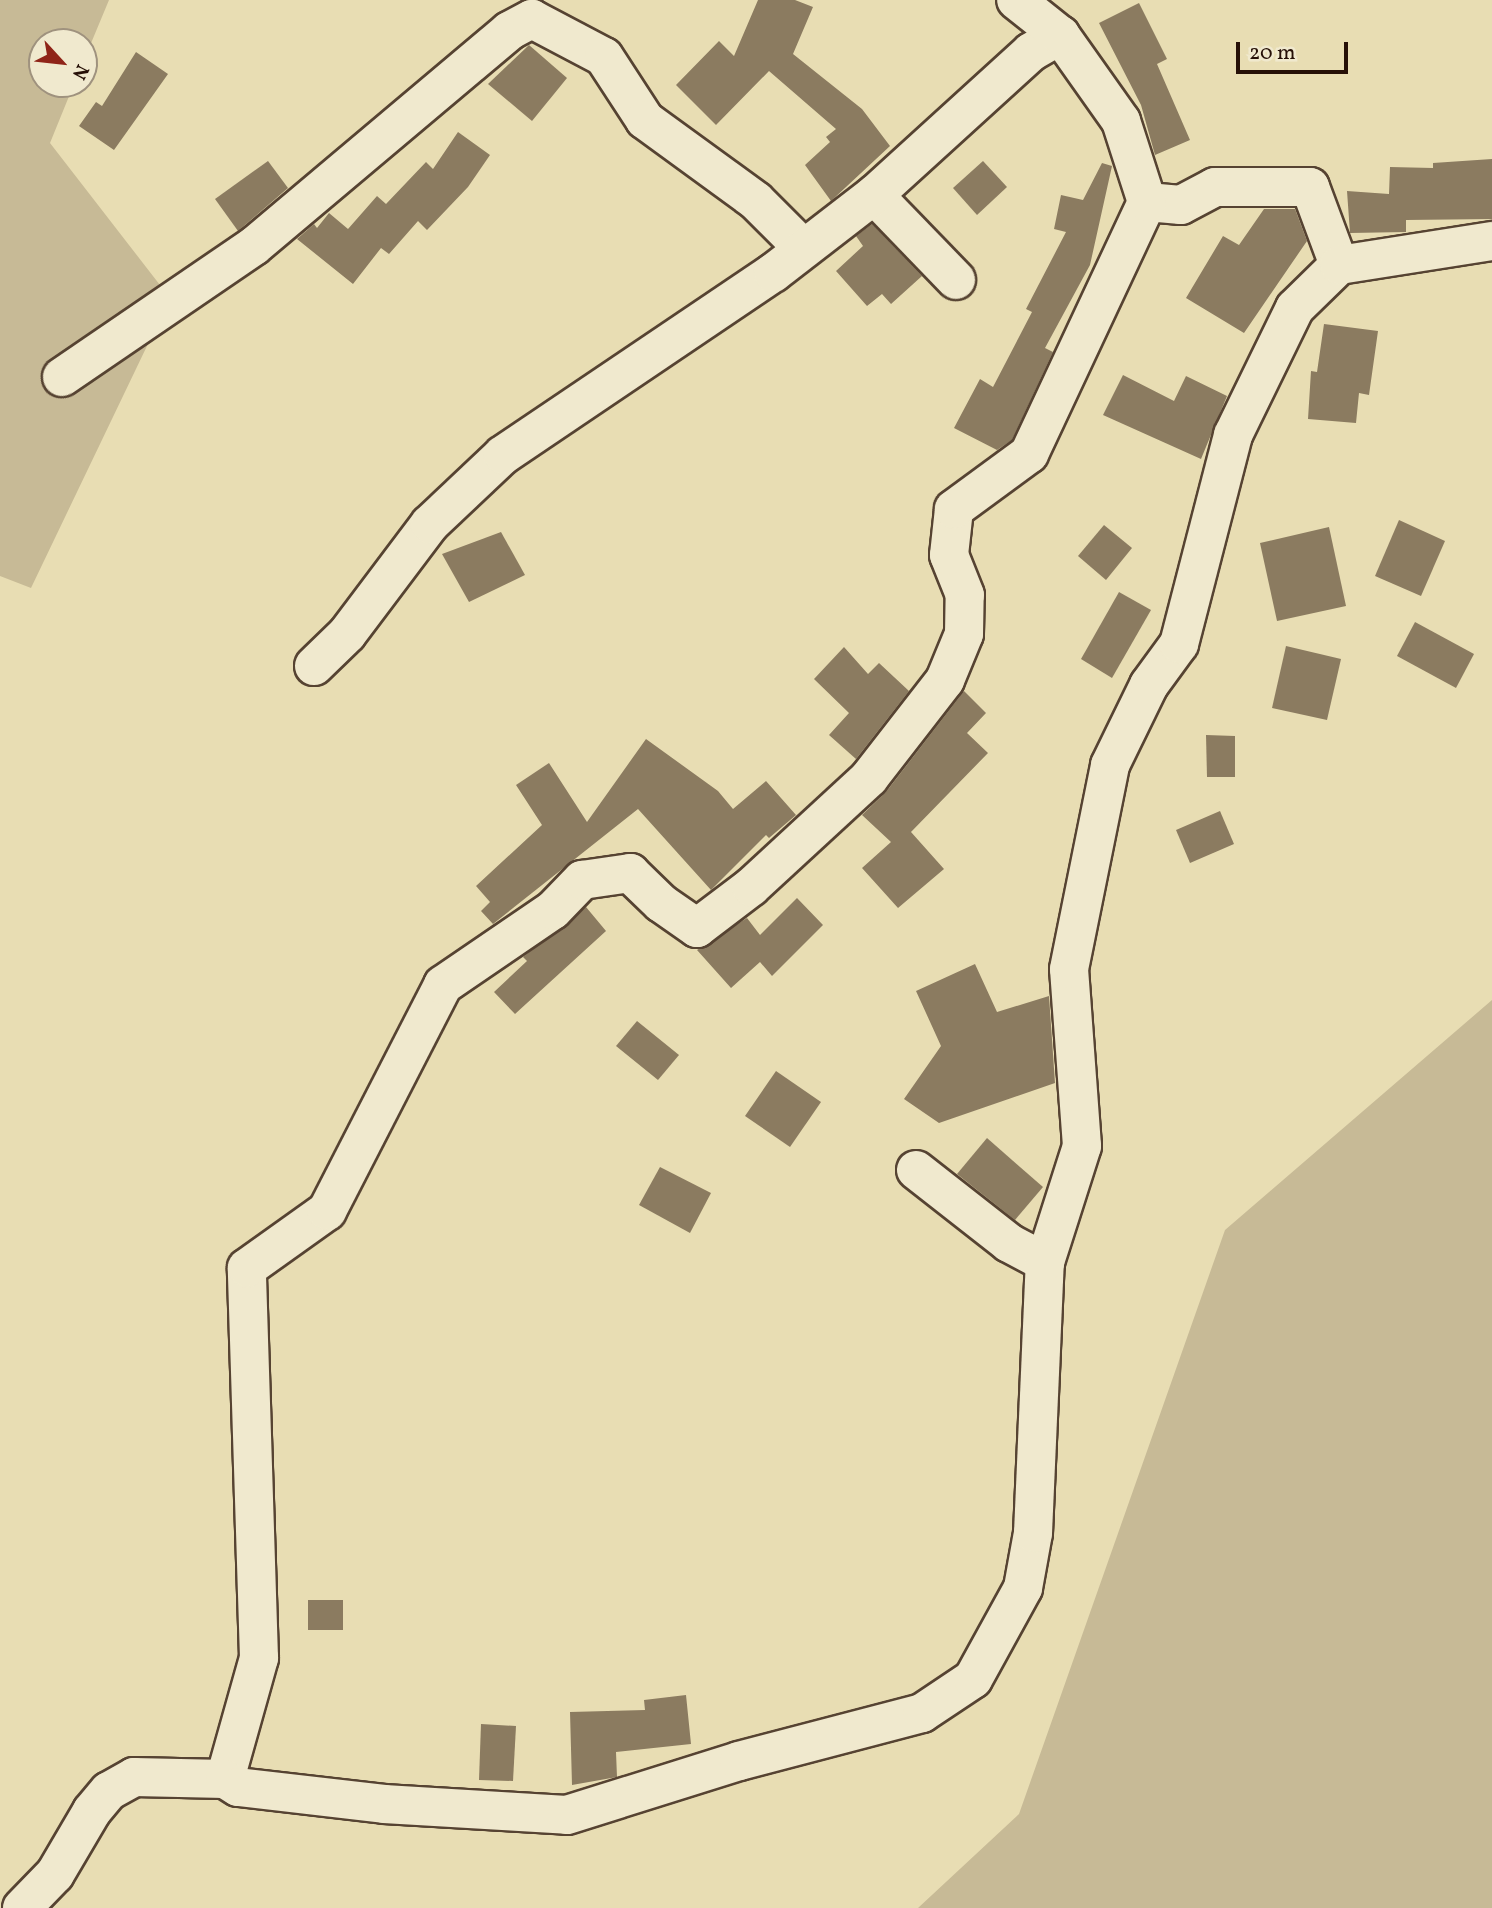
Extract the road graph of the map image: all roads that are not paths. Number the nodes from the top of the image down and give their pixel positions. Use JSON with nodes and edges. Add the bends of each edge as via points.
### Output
{"nodes":[{"id":1,"x":1016,"y":0,"type":"edge"},
{"id":2,"x":1060,"y":35,"type":"junction"},
{"id":3,"x":874,"y":195,"type":"junction"},
{"id":4,"x":1147,"y":202,"type":"junction"},
{"id":5,"x":1492,"y":241,"type":"edge"},
{"id":6,"x":801,"y":246,"type":"junction"},
{"id":7,"x":1339,"y":265,"type":"junction"},
{"id":8,"x":956,"y":280,"type":"dead end"},
{"id":9,"x":62,"y":377,"type":"dead end"},
{"id":10,"x":314,"y":666,"type":"dead end"},
{"id":11,"x":916,"y":1170,"type":"dead end"},
{"id":12,"x":1045,"y":1262,"type":"junction"},
{"id":13,"x":225,"y":1779,"type":"junction"},
{"id":14,"x":22,"y":1908,"type":"edge"}],
"edges":[{"from":1,"to":2,"type":"street"},
{"from":2,"to":3,"type":"street","via":[[1031,52]]},
{"from":2,"to":4,"type":"street","via":[[1121,121]]},
{"from":3,"to":6,"type":"street"},
{"from":3,"to":8,"type":"street"},
{"from":4,"to":7,"type":"street","via":[[1181,205],[1215,187],[1310,187]]},
{"from":4,"to":13,"type":"street","via":[[1028,454],[954,509],[949,555],[965,595],[964,634],[945,680],[869,778],[751,887],[697,928],[660,903],[630,873],[582,880],[553,910],[443,985],[327,1211],[247,1268],[259,1658]]},
{"from":5,"to":7,"type":"street"},
{"from":6,"to":9,"type":"street","via":[[756,201],[645,120],[604,57],[532,19],[509,31],[254,246]]},
{"from":6,"to":10,"type":"street","via":[[773,272],[503,455],[430,524],[347,634]]},
{"from":7,"to":12,"type":"street","via":[[1295,308],[1233,435],[1179,644],[1149,685],[1110,765],[1069,969],[1082,1146]]},
{"from":11,"to":12,"type":"street","via":[[1009,1243]]},
{"from":12,"to":13,"type":"street","via":[[1033,1533],[1023,1588],[973,1679],[922,1713],[739,1761],[567,1815],[384,1804],[238,1787]]},
{"from":13,"to":14,"type":"street","via":[[134,1777],[109,1791],[55,1874]]}]}
